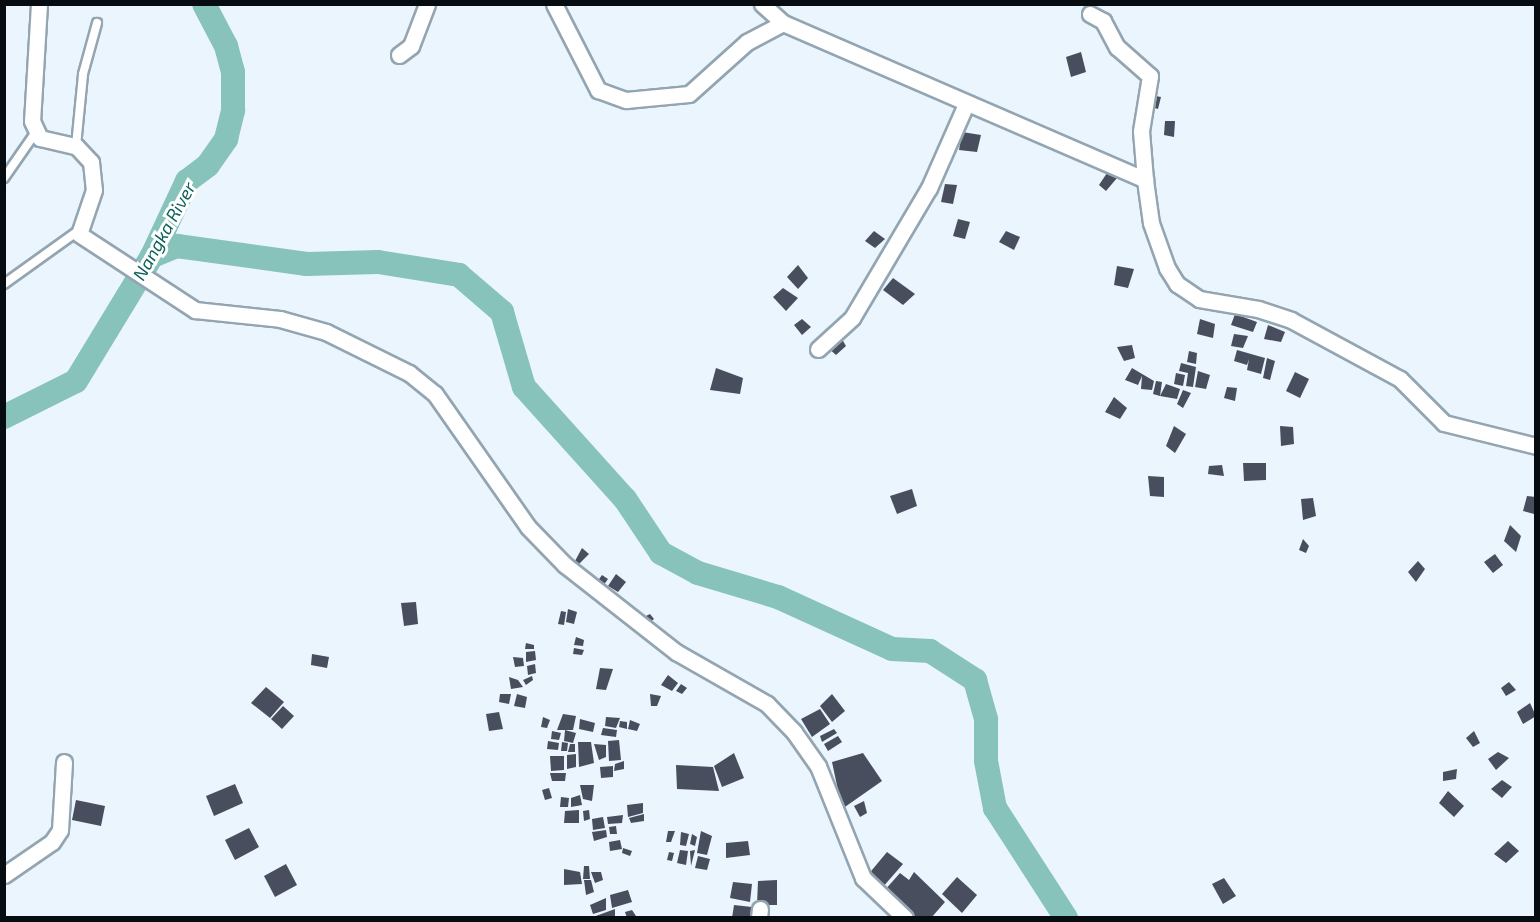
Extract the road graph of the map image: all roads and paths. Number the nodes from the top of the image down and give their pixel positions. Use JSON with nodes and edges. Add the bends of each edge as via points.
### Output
{"nodes":[{"id":1,"x":39,"y":4,"type":"edge"},
{"id":2,"x":427,"y":4,"type":"edge"},
{"id":3,"x":554,"y":4,"type":"edge"},
{"id":4,"x":762,"y":4,"type":"edge"},
{"id":5,"x":1090,"y":14,"type":"dead end"},
{"id":6,"x":97,"y":23,"type":"dead end"},
{"id":7,"x":783,"y":23,"type":"junction"},
{"id":8,"x":399,"y":55,"type":"dead end"},
{"id":9,"x":966,"y":104,"type":"junction"},
{"id":10,"x":36,"y":132,"type":"junction"},
{"id":11,"x":76,"y":146,"type":"junction"},
{"id":12,"x":4,"y":178,"type":"edge"},
{"id":13,"x":1145,"y":180,"type":"junction"},
{"id":14,"x":78,"y":231,"type":"junction"},
{"id":15,"x":4,"y":284,"type":"edge"},
{"id":16,"x":818,"y":349,"type":"dead end"},
{"id":17,"x":1536,"y":446,"type":"edge"},
{"id":18,"x":64,"y":762,"type":"dead end"},
{"id":19,"x":4,"y":875,"type":"edge"},
{"id":20,"x":905,"y":918,"type":"edge"}],
"edges":[{"from":1,"to":10,"type":"street","via":[[31,108]]},
{"from":2,"to":8,"type":"street","via":[[411,46]]},
{"from":3,"to":7,"type":"street","via":[[598,90],[626,100],[689,94],[747,42]]},
{"from":4,"to":7,"type":"street"},
{"from":5,"to":13,"type":"street","via":[[1103,21],[1117,47],[1150,76],[1141,131]]},
{"from":6,"to":11,"type":"lane","via":[[83,74]]},
{"from":7,"to":9,"type":"street"},
{"from":9,"to":13,"type":"street"},
{"from":9,"to":16,"type":"street","via":[[929,188],[852,318]]},
{"from":10,"to":11,"type":"street","via":[[51,143]]},
{"from":10,"to":12,"type":"lane"},
{"from":11,"to":14,"type":"street","via":[[91,162],[94,179],[91,201]]},
{"from":13,"to":17,"type":"street","via":[[1151,223],[1167,268],[1177,284],[1199,299],[1258,309],[1291,320],[1400,379],[1444,423],[1463,431]]},
{"from":14,"to":15,"type":"lane"},
{"from":14,"to":20,"type":"street","via":[[195,310],[280,319],[326,332],[409,373],[435,394],[528,527],[565,565],[676,652],[767,704],[795,732],[818,766],[864,878]]},
{"from":18,"to":19,"type":"street","via":[[60,830],[52,842]]}]}
